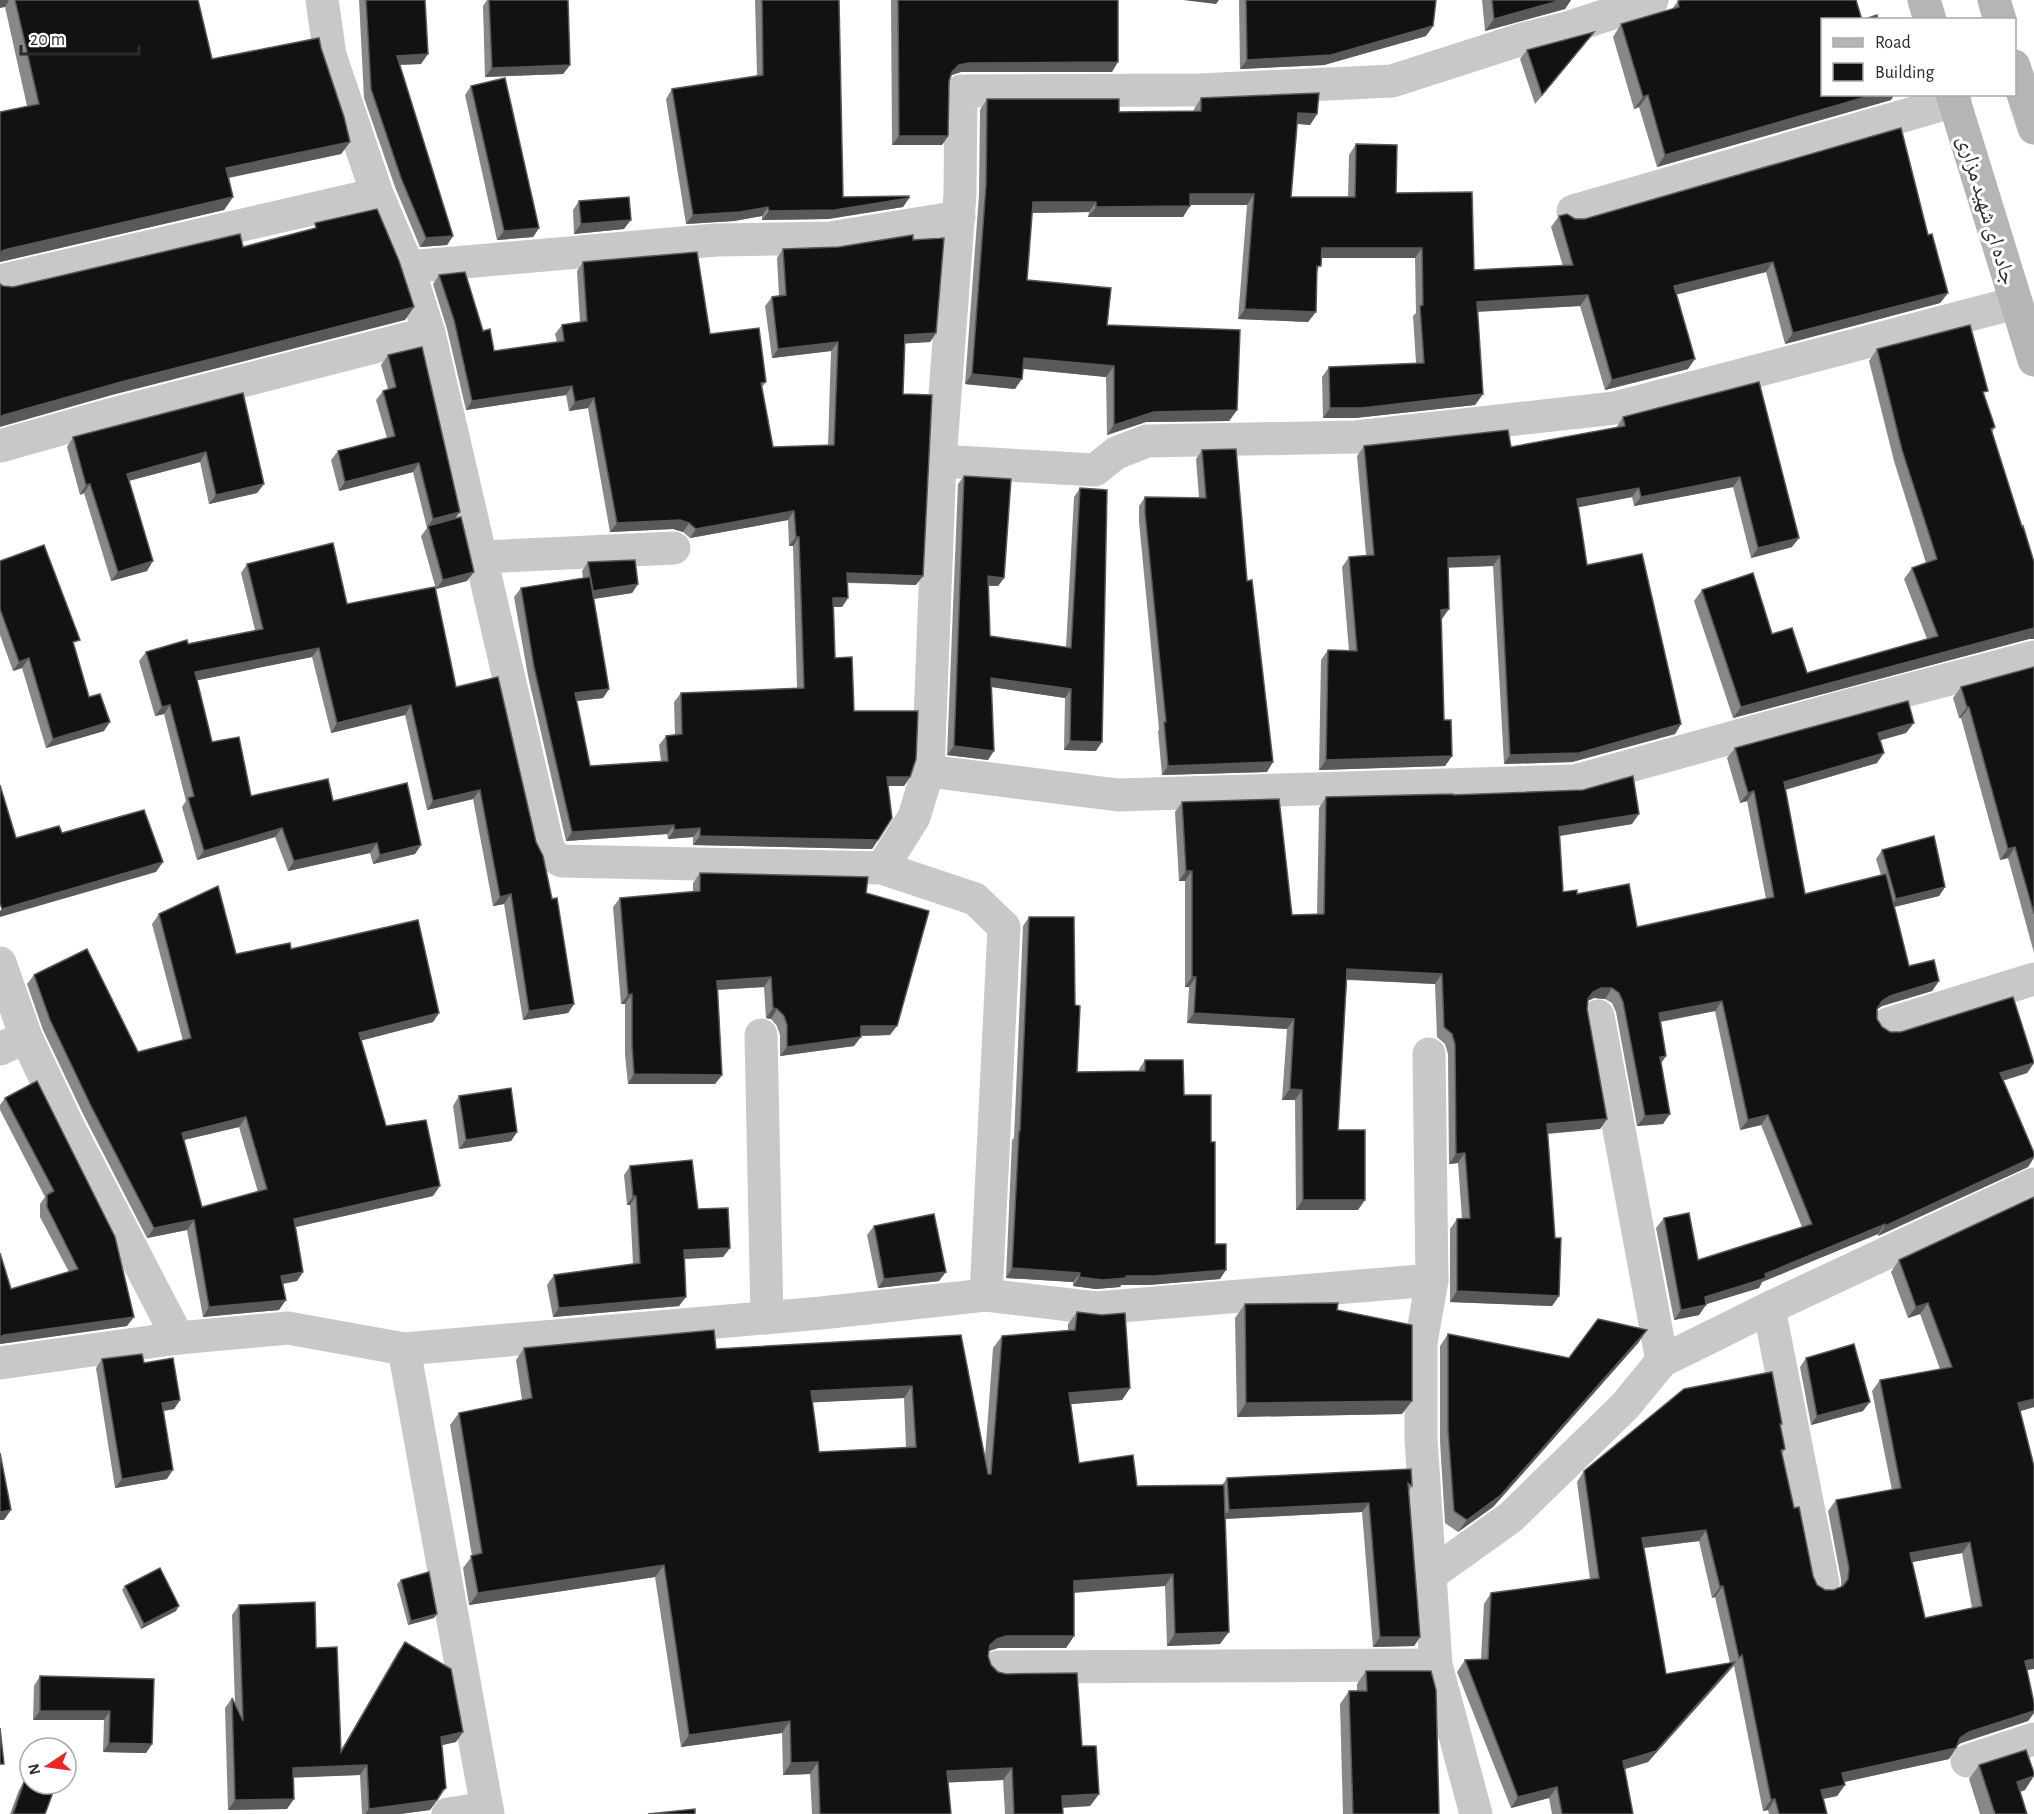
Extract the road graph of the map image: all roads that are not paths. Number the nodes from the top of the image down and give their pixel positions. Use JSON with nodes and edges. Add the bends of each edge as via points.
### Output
{"nodes":[{"id":1,"x":322,"y":0,"type":"edge"},
{"id":2,"x":1652,"y":0,"type":"edge"},
{"id":3,"x":1924,"y":0,"type":"edge"},
{"id":4,"x":1994,"y":0,"type":"edge"},
{"id":5,"x":1929,"y":18,"type":"edge"},
{"id":6,"x":1999,"y":18,"type":"edge"},
{"id":7,"x":2016,"y":72,"type":"edge"},
{"id":8,"x":1954,"y":98,"type":"edge"},
{"id":9,"x":2034,"y":129,"type":"edge"},
{"id":10,"x":377,"y":194,"type":"junction"},
{"id":11,"x":1573,"y":211,"type":"dead end"},
{"id":12,"x":959,"y":217,"type":"junction"},
{"id":13,"x":408,"y":267,"type":"junction"},
{"id":14,"x":0,"y":281,"type":"edge"},
{"id":15,"x":2015,"y":303,"type":"junction"},
{"id":16,"x":429,"y":333,"type":"junction"},
{"id":17,"x":2034,"y":360,"type":"edge"},
{"id":18,"x":0,"y":446,"type":"edge"},
{"id":19,"x":940,"y":461,"type":"junction"},
{"id":20,"x":675,"y":548,"type":"dead end"},
{"id":21,"x":481,"y":557,"type":"junction"},
{"id":22,"x":2034,"y":657,"type":"edge"},
{"id":23,"x":928,"y":771,"type":"junction"},
{"id":24,"x":882,"y":868,"type":"junction"},
{"id":25,"x":0,"y":963,"type":"edge"},
{"id":26,"x":2034,"y":979,"type":"edge"},
{"id":27,"x":1598,"y":1016,"type":"dead end"},
{"id":28,"x":1888,"y":1024,"type":"dead end"},
{"id":29,"x":761,"y":1035,"type":"dead end"},
{"id":30,"x":13,"y":1043,"type":"edge"},
{"id":31,"x":1429,"y":1054,"type":"dead end"},
{"id":32,"x":2034,"y":1184,"type":"edge"},
{"id":33,"x":1432,"y":1280,"type":"junction"},
{"id":34,"x":986,"y":1295,"type":"junction"},
{"id":35,"x":1769,"y":1308,"type":"junction"},
{"id":36,"x":767,"y":1318,"type":"junction"},
{"id":37,"x":178,"y":1338,"type":"junction"},
{"id":38,"x":404,"y":1348,"type":"junction"},
{"id":39,"x":1662,"y":1361,"type":"junction"},
{"id":40,"x":0,"y":1363,"type":"edge"},
{"id":41,"x":1430,"y":1575,"type":"junction"},
{"id":42,"x":1823,"y":1583,"type":"dead end"},
{"id":43,"x":1436,"y":1665,"type":"junction"},
{"id":44,"x":998,"y":1667,"type":"dead end"},
{"id":45,"x":2034,"y":1739,"type":"edge"},
{"id":46,"x":1967,"y":1761,"type":"dead end"},
{"id":47,"x":488,"y":1811,"type":"edge"},
{"id":48,"x":448,"y":1814,"type":"edge"},
{"id":49,"x":1476,"y":1814,"type":"edge"}],
"edges":[{"from":1,"to":10,"type":"street","via":[[330,55]]},
{"from":2,"to":12,"type":"street","via":[[1392,81],[1199,90],[961,91]]},
{"from":3,"to":5,"type":"main road"},
{"from":4,"to":6,"type":"main road"},
{"from":7,"to":9,"type":"main road"},
{"from":8,"to":11,"type":"street"},
{"from":8,"to":15,"type":"main road","name":"جاده ای شهید مزاری"},
{"from":10,"to":13,"type":"street"},
{"from":10,"to":14,"type":"street"},
{"from":12,"to":13,"type":"street","via":[[830,238],[716,240]]},
{"from":12,"to":19,"type":"street"},
{"from":13,"to":16,"type":"street"},
{"from":15,"to":17,"type":"main road","name":"جاده ای شهید مزاری"},
{"from":15,"to":19,"type":"street","via":[[1615,408],[1356,437],[1147,441],[1116,453],[1095,470]]},
{"from":16,"to":18,"type":"street"},
{"from":16,"to":21,"type":"street"},
{"from":19,"to":23,"type":"street"},
{"from":20,"to":21,"type":"street"},
{"from":21,"to":24,"type":"street","via":[[552,856],[562,861]]},
{"from":22,"to":23,"type":"street","via":[[1575,781],[1118,795]]},
{"from":23,"to":24,"type":"street","via":[[914,817]]},
{"from":24,"to":34,"type":"street","via":[[975,899],[1004,927]]},
{"from":25,"to":30,"type":"street"},
{"from":26,"to":28,"type":"street"},
{"from":27,"to":39,"type":"street"},
{"from":29,"to":36,"type":"street"},
{"from":30,"to":37,"type":"street","via":[[67,1124]]},
{"from":31,"to":33,"type":"street"},
{"from":32,"to":35,"type":"street"},
{"from":33,"to":34,"type":"street","via":[[1096,1308]]},
{"from":33,"to":41,"type":"street","via":[[1421,1343],[1421,1439]]},
{"from":34,"to":36,"type":"street"},
{"from":35,"to":39,"type":"street"},
{"from":35,"to":42,"type":"street"},
{"from":36,"to":38,"type":"street"},
{"from":37,"to":38,"type":"street","via":[[288,1328]]},
{"from":37,"to":40,"type":"street"},
{"from":38,"to":47,"type":"street"},
{"from":39,"to":41,"type":"street","via":[[1625,1406],[1511,1517]]},
{"from":41,"to":43,"type":"street"},
{"from":43,"to":44,"type":"street"},
{"from":43,"to":49,"type":"street"},
{"from":45,"to":46,"type":"street"},
{"from":47,"to":48,"type":"street"}]}
